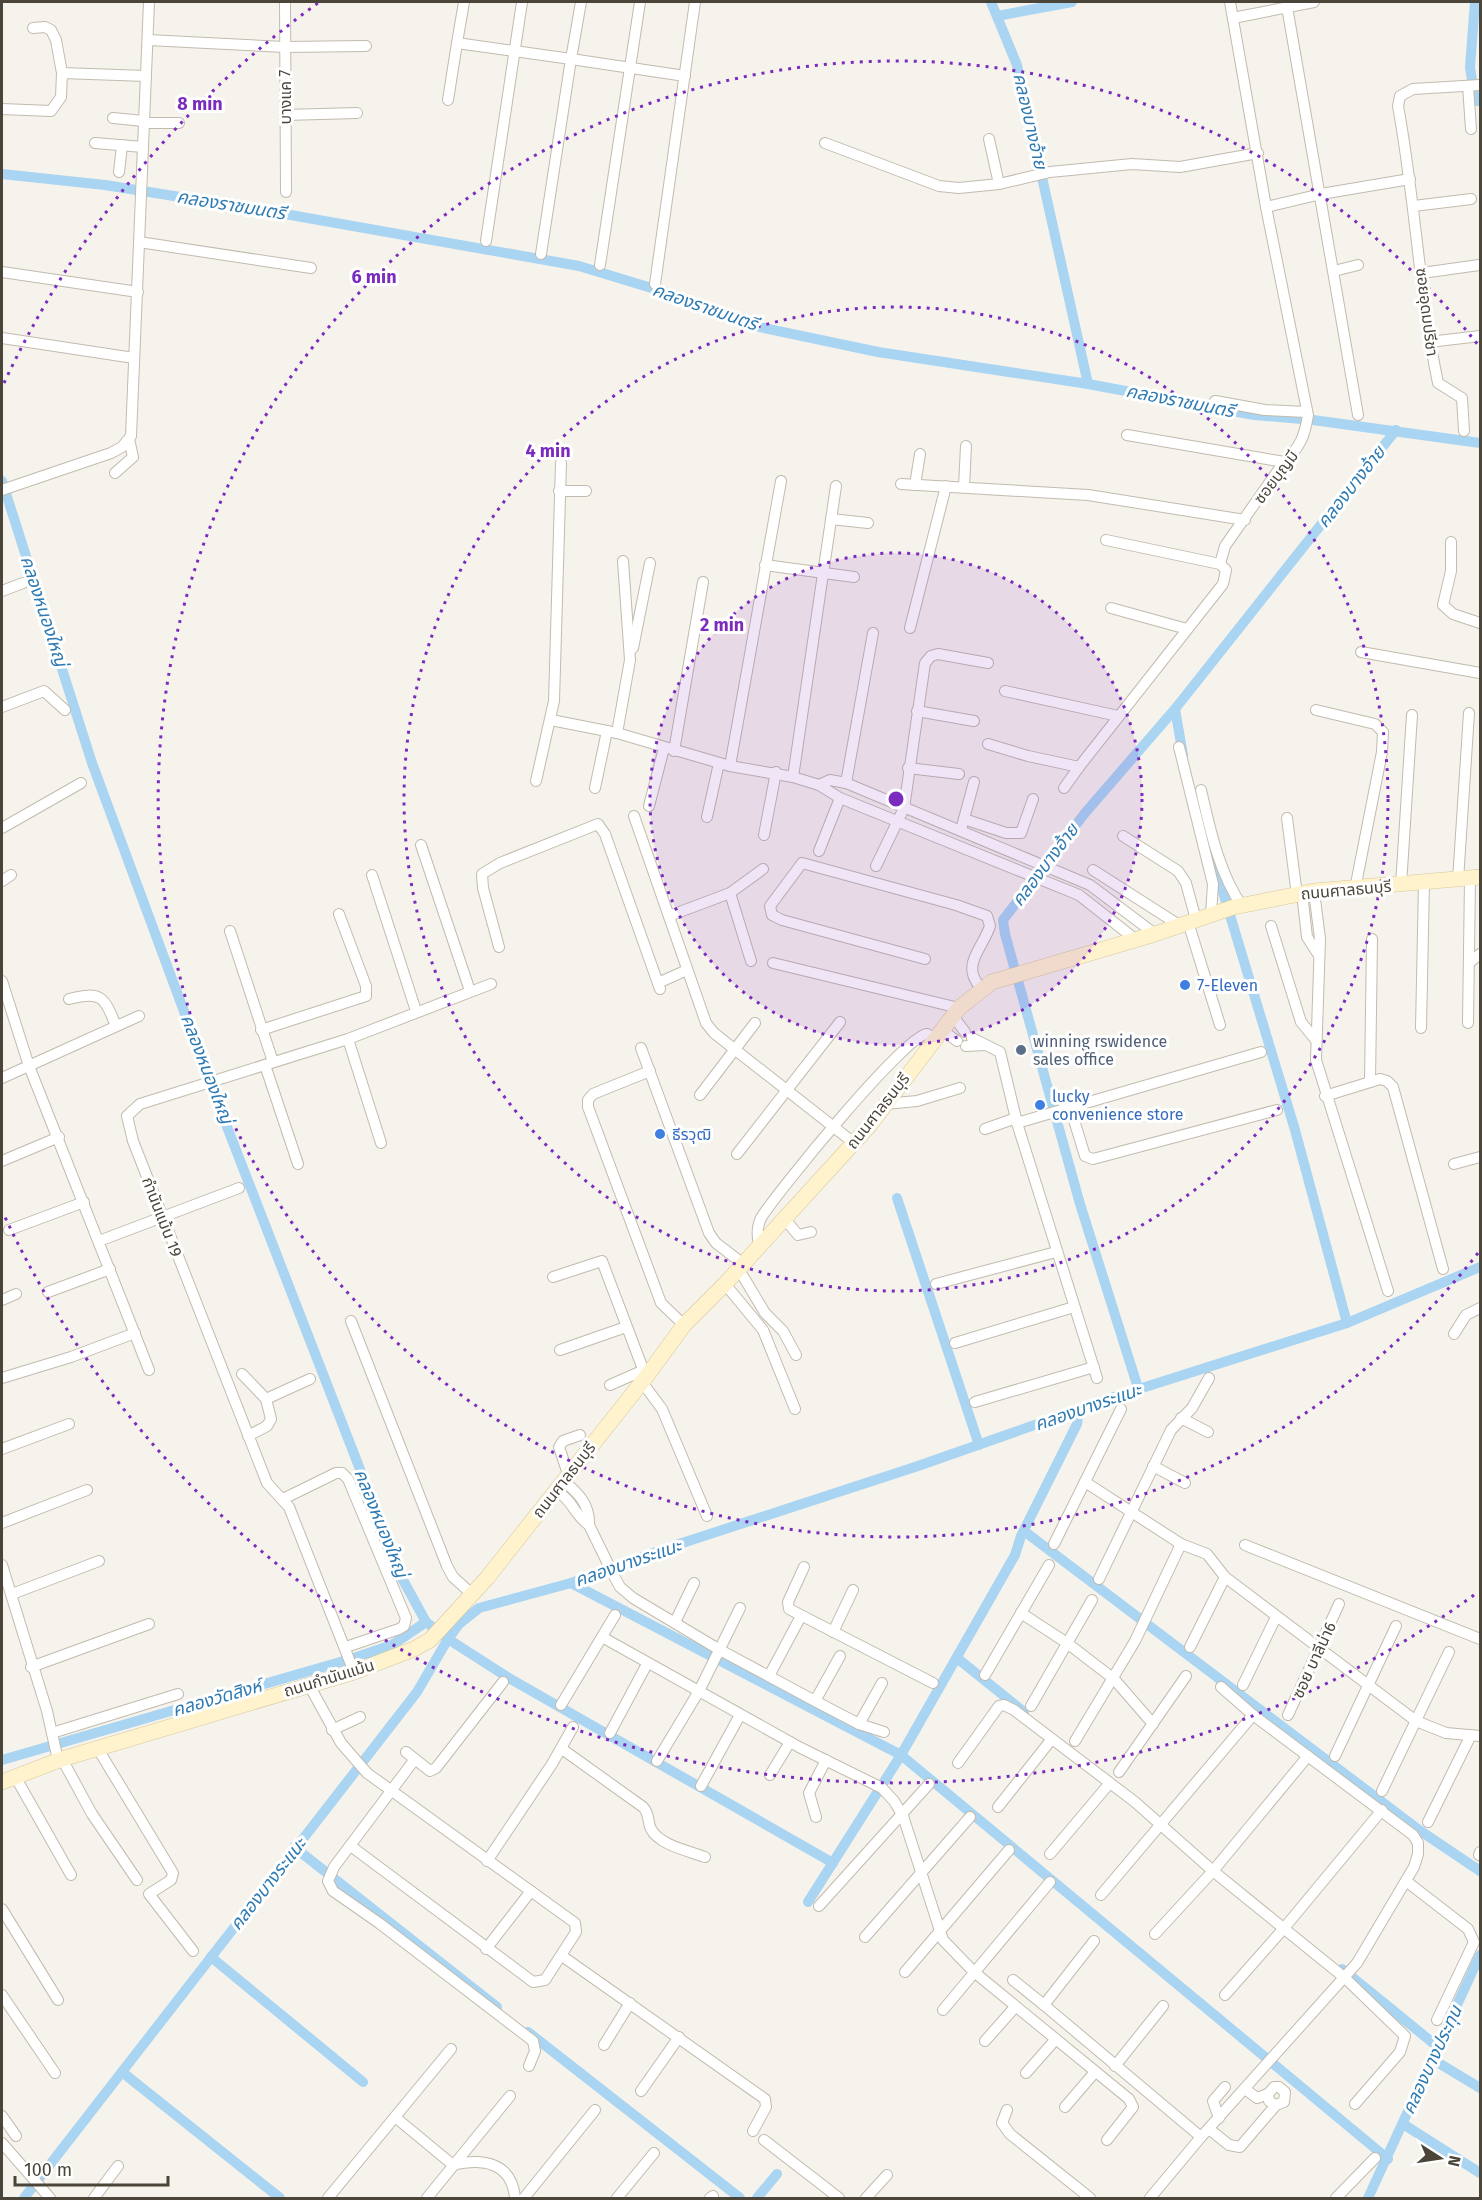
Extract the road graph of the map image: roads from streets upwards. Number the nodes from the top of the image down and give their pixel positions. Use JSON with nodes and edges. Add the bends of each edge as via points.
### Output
{"nodes":[{"id":1,"x":149,"y":2,"type":"edge"},
{"id":2,"x":285,"y":2,"type":"edge"},
{"id":3,"x":464,"y":2,"type":"edge"},
{"id":4,"x":522,"y":2,"type":"edge"},
{"id":5,"x":581,"y":2,"type":"edge"},
{"id":6,"x":640,"y":2,"type":"edge"},
{"id":7,"x":695,"y":2,"type":"edge"},
{"id":8,"x":1230,"y":2,"type":"edge"},
{"id":9,"x":1314,"y":2,"type":"edge"},
{"id":10,"x":1287,"y":6,"type":"junction"},
{"id":11,"x":1233,"y":18,"type":"junction"},
{"id":12,"x":33,"y":28,"type":"dead end"},
{"id":13,"x":148,"y":40,"type":"junction"},
{"id":14,"x":457,"y":43,"type":"junction"},
{"id":15,"x":366,"y":46,"type":"dead end"},
{"id":16,"x":285,"y":47,"type":"junction"},
{"id":17,"x":514,"y":50,"type":"junction"},
{"id":18,"x":571,"y":59,"type":"junction"},
{"id":19,"x":631,"y":68,"type":"junction"},
{"id":20,"x":62,"y":73,"type":"junction"},
{"id":21,"x":146,"y":76,"type":"junction"},
{"id":22,"x":685,"y":76,"type":"junction"},
{"id":23,"x":1480,"y":85,"type":"edge"},
{"id":24,"x":1468,"y":86,"type":"junction"},
{"id":25,"x":448,"y":100,"type":"dead end"},
{"id":26,"x":2,"y":110,"type":"edge"},
{"id":27,"x":357,"y":113,"type":"dead end"},
{"id":28,"x":285,"y":115,"type":"junction"},
{"id":29,"x":113,"y":118,"type":"dead end"},
{"id":30,"x":144,"y":122,"type":"junction"},
{"id":31,"x":179,"y":123,"type":"dead end"},
{"id":32,"x":1471,"y":129,"type":"dead end"},
{"id":33,"x":989,"y":139,"type":"dead end"},
{"id":34,"x":95,"y":143,"type":"dead end"},
{"id":35,"x":825,"y":143,"type":"dead end"},
{"id":36,"x":122,"y":145,"type":"junction"},
{"id":37,"x":143,"y":147,"type":"junction"},
{"id":38,"x":1258,"y":153,"type":"junction"},
{"id":39,"x":119,"y":172,"type":"dead end"},
{"id":40,"x":1410,"y":179,"type":"junction"},
{"id":41,"x":999,"y":184,"type":"junction"},
{"id":42,"x":286,"y":192,"type":"dead end"},
{"id":43,"x":1322,"y":194,"type":"junction"},
{"id":44,"x":1471,"y":199,"type":"dead end"},
{"id":45,"x":1414,"y":206,"type":"junction"},
{"id":46,"x":1266,"y":207,"type":"junction"},
{"id":47,"x":486,"y":241,"type":"dead end"},
{"id":48,"x":139,"y":242,"type":"junction"},
{"id":49,"x":541,"y":254,"type":"dead end"},
{"id":50,"x":600,"y":265,"type":"dead end"},
{"id":51,"x":1358,"y":265,"type":"dead end"},
{"id":52,"x":1479,"y":265,"type":"dead end"},
{"id":53,"x":310,"y":268,"type":"dead end"},
{"id":54,"x":1334,"y":271,"type":"junction"},
{"id":55,"x":2,"y":272,"type":"edge"},
{"id":56,"x":1422,"y":273,"type":"junction"},
{"id":57,"x":655,"y":284,"type":"dead end"},
{"id":58,"x":138,"y":292,"type":"junction"},
{"id":59,"x":1480,"y":336,"type":"edge"},
{"id":60,"x":2,"y":338,"type":"edge"},
{"id":61,"x":1429,"y":342,"type":"junction"},
{"id":62,"x":134,"y":358,"type":"junction"},
{"id":63,"x":1215,"y":401,"type":"dead end"},
{"id":64,"x":1307,"y":413,"type":"junction"},
{"id":65,"x":1359,"y":415,"type":"dead end"},
{"id":66,"x":1464,"y":431,"type":"dead end"},
{"id":67,"x":1126,"y":435,"type":"dead end"},
{"id":68,"x":129,"y":439,"type":"junction"},
{"id":69,"x":966,"y":446,"type":"dead end"},
{"id":70,"x":920,"y":454,"type":"dead end"},
{"id":71,"x":1284,"y":462,"type":"junction"},
{"id":72,"x":561,"y":463,"type":"dead end"},
{"id":73,"x":115,"y":473,"type":"dead end"},
{"id":74,"x":781,"y":481,"type":"dead end"},
{"id":75,"x":902,"y":484,"type":"dead end"},
{"id":76,"x":915,"y":484,"type":"junction"},
{"id":77,"x":836,"y":486,"type":"dead end"},
{"id":78,"x":946,"y":486,"type":"junction"},
{"id":79,"x":964,"y":487,"type":"junction"},
{"id":80,"x":6,"y":488,"type":"edge"},
{"id":81,"x":559,"y":491,"type":"junction"},
{"id":82,"x":586,"y":491,"type":"dead end"},
{"id":83,"x":831,"y":519,"type":"junction"},
{"id":84,"x":1245,"y":520,"type":"junction"},
{"id":85,"x":868,"y":523,"type":"dead end"},
{"id":86,"x":1106,"y":540,"type":"dead end"},
{"id":87,"x":1451,"y":542,"type":"dead end"},
{"id":88,"x":623,"y":561,"type":"dead end"},
{"id":89,"x":650,"y":563,"type":"dead end"},
{"id":90,"x":1220,"y":564,"type":"junction"},
{"id":91,"x":765,"y":565,"type":"junction"},
{"id":92,"x":823,"y":573,"type":"junction"},
{"id":93,"x":854,"y":577,"type":"dead end"},
{"id":94,"x":703,"y":582,"type":"dead end"},
{"id":95,"x":23,"y":584,"type":"dead end"},
{"id":96,"x":2,"y":591,"type":"edge"},
{"id":97,"x":1111,"y":608,"type":"dead end"},
{"id":98,"x":1480,"y":623,"type":"edge"},
{"id":99,"x":910,"y":628,"type":"dead end"},
{"id":100,"x":1187,"y":629,"type":"junction"},
{"id":101,"x":873,"y":633,"type":"dead end"},
{"id":102,"x":1361,"y":652,"type":"dead end"},
{"id":103,"x":630,"y":660,"type":"junction"},
{"id":104,"x":988,"y":663,"type":"dead end"},
{"id":105,"x":1480,"y":673,"type":"edge"},
{"id":106,"x":1005,"y":691,"type":"dead end"},
{"id":107,"x":2,"y":707,"type":"edge"},
{"id":108,"x":66,"y":710,"type":"dead end"},
{"id":109,"x":1316,"y":710,"type":"dead end"},
{"id":110,"x":918,"y":711,"type":"junction"},
{"id":111,"x":1469,"y":713,"type":"dead end"},
{"id":112,"x":1412,"y":715,"type":"dead end"},
{"id":113,"x":1118,"y":716,"type":"junction"},
{"id":114,"x":551,"y":720,"type":"junction"},
{"id":115,"x":974,"y":721,"type":"dead end"},
{"id":116,"x":612,"y":732,"type":"junction"},
{"id":117,"x":988,"y":744,"type":"dead end"},
{"id":118,"x":1179,"y":747,"type":"dead end"},
{"id":119,"x":669,"y":750,"type":"junction"},
{"id":120,"x":725,"y":764,"type":"junction"},
{"id":121,"x":1079,"y":767,"type":"junction"},
{"id":122,"x":908,"y":768,"type":"junction"},
{"id":123,"x":776,"y":772,"type":"junction"},
{"id":124,"x":959,"y":774,"type":"dead end"},
{"id":125,"x":793,"y":777,"type":"junction"},
{"id":126,"x":536,"y":781,"type":"dead end"},
{"id":127,"x":974,"y":782,"type":"dead end"},
{"id":128,"x":81,"y":783,"type":"dead end"},
{"id":129,"x":846,"y":783,"type":"junction"},
{"id":130,"x":819,"y":785,"type":"junction"},
{"id":131,"x":595,"y":788,"type":"dead end"},
{"id":132,"x":1065,"y":788,"type":"dead end"},
{"id":133,"x":1201,"y":789,"type":"dead end"},
{"id":134,"x":840,"y":798,"type":"junction"},
{"id":135,"x":1033,"y":799,"type":"dead end"},
{"id":136,"x":649,"y":806,"type":"dead end"},
{"id":137,"x":904,"y":808,"type":"junction"},
{"id":138,"x":634,"y":816,"type":"dead end"},
{"id":139,"x":706,"y":817,"type":"dead end"},
{"id":140,"x":1287,"y":818,"type":"dead end"},
{"id":141,"x":964,"y":819,"type":"junction"},
{"id":142,"x":897,"y":821,"type":"junction"},
{"id":143,"x":2,"y":828,"type":"edge"},
{"id":144,"x":961,"y":831,"type":"junction"},
{"id":145,"x":764,"y":835,"type":"dead end"},
{"id":146,"x":1124,"y":836,"type":"dead end"},
{"id":147,"x":421,"y":845,"type":"dead end"},
{"id":148,"x":956,"y":845,"type":"junction"},
{"id":149,"x":819,"y":851,"type":"dead end"},
{"id":150,"x":876,"y":866,"type":"dead end"},
{"id":151,"x":764,"y":869,"type":"dead end"},
{"id":152,"x":1093,"y":870,"type":"dead end"},
{"id":153,"x":372,"y":875,"type":"dead end"},
{"id":154,"x":1470,"y":879,"type":"edge"},
{"id":155,"x":1425,"y":882,"type":"junction"},
{"id":156,"x":1401,"y":885,"type":"junction"},
{"id":157,"x":1354,"y":889,"type":"junction"},
{"id":158,"x":1098,"y":890,"type":"junction"},
{"id":159,"x":730,"y":893,"type":"junction"},
{"id":160,"x":1304,"y":893,"type":"junction"},
{"id":161,"x":1090,"y":901,"type":"junction"},
{"id":162,"x":1227,"y":910,"type":"junction"},
{"id":163,"x":339,"y":914,"type":"dead end"},
{"id":164,"x":669,"y":916,"type":"junction"},
{"id":165,"x":1188,"y":922,"type":"junction"},
{"id":166,"x":1271,"y":926,"type":"dead end"},
{"id":167,"x":230,"y":931,"type":"dead end"},
{"id":168,"x":1155,"y":934,"type":"junction"},
{"id":169,"x":1135,"y":939,"type":"junction"},
{"id":170,"x":1372,"y":939,"type":"dead end"},
{"id":171,"x":500,"y":947,"type":"dead end"},
{"id":172,"x":1480,"y":954,"type":"edge"},
{"id":173,"x":925,"y":959,"type":"dead end"},
{"id":174,"x":751,"y":962,"type":"dead end"},
{"id":175,"x":773,"y":963,"type":"dead end"},
{"id":176,"x":1468,"y":963,"type":"junction"},
{"id":177,"x":687,"y":970,"type":"junction"},
{"id":178,"x":2,"y":981,"type":"edge"},
{"id":179,"x":491,"y":984,"type":"dead end"},
{"id":180,"x":981,"y":988,"type":"junction"},
{"id":181,"x":470,"y":991,"type":"junction"},
{"id":182,"x":69,"y":999,"type":"dead end"},
{"id":183,"x":416,"y":1011,"type":"junction"},
{"id":184,"x":956,"y":1012,"type":"junction"},
{"id":185,"x":6,"y":1014,"type":"edge"},
{"id":186,"x":139,"y":1016,"type":"dead end"},
{"id":187,"x":840,"y":1022,"type":"dead end"},
{"id":188,"x":755,"y":1023,"type":"dead end"},
{"id":189,"x":1468,"y":1023,"type":"dead end"},
{"id":190,"x":1220,"y":1025,"type":"dead end"},
{"id":191,"x":116,"y":1026,"type":"junction"},
{"id":192,"x":1421,"y":1028,"type":"dead end"},
{"id":193,"x":261,"y":1030,"type":"junction"},
{"id":194,"x":938,"y":1034,"type":"junction"},
{"id":195,"x":348,"y":1039,"type":"junction"},
{"id":196,"x":965,"y":1039,"type":"junction"},
{"id":197,"x":1315,"y":1039,"type":"junction"},
{"id":198,"x":909,"y":1045,"type":"junction"},
{"id":199,"x":641,"y":1048,"type":"dead end"},
{"id":200,"x":735,"y":1050,"type":"junction"},
{"id":201,"x":1261,"y":1052,"type":"dead end"},
{"id":202,"x":269,"y":1064,"type":"junction"},
{"id":203,"x":915,"y":1065,"type":"junction"},
{"id":204,"x":29,"y":1066,"type":"junction"},
{"id":205,"x":650,"y":1071,"type":"junction"},
{"id":206,"x":2,"y":1078,"type":"edge"},
{"id":207,"x":1370,"y":1082,"type":"junction"},
{"id":208,"x":960,"y":1088,"type":"dead end"},
{"id":209,"x":787,"y":1090,"type":"junction"},
{"id":210,"x":700,"y":1095,"type":"dead end"},
{"id":211,"x":1325,"y":1096,"type":"junction"},
{"id":212,"x":885,"y":1104,"type":"junction"},
{"id":213,"x":1070,"y":1107,"type":"junction"},
{"id":214,"x":1277,"y":1110,"type":"dead end"},
{"id":215,"x":1017,"y":1120,"type":"junction"},
{"id":216,"x":834,"y":1128,"type":"junction"},
{"id":217,"x":986,"y":1129,"type":"dead end"},
{"id":218,"x":59,"y":1137,"type":"junction"},
{"id":219,"x":381,"y":1143,"type":"dead end"},
{"id":220,"x":854,"y":1143,"type":"junction"},
{"id":221,"x":737,"y":1154,"type":"dead end"},
{"id":222,"x":1480,"y":1157,"type":"edge"},
{"id":223,"x":2,"y":1161,"type":"edge"},
{"id":224,"x":298,"y":1164,"type":"dead end"},
{"id":225,"x":1454,"y":1164,"type":"dead end"},
{"id":226,"x":239,"y":1188,"type":"dead end"},
{"id":227,"x":84,"y":1202,"type":"junction"},
{"id":228,"x":784,"y":1218,"type":"junction"},
{"id":229,"x":163,"y":1219,"type":"junction"},
{"id":230,"x":9,"y":1230,"type":"dead end"},
{"id":231,"x":811,"y":1232,"type":"dead end"},
{"id":232,"x":99,"y":1241,"type":"junction"},
{"id":233,"x":759,"y":1245,"type":"junction"},
{"id":234,"x":1056,"y":1252,"type":"junction"},
{"id":235,"x":740,"y":1266,"type":"junction"},
{"id":236,"x":110,"y":1269,"type":"junction"},
{"id":237,"x":1443,"y":1269,"type":"dead end"},
{"id":238,"x":553,"y":1277,"type":"dead end"},
{"id":239,"x":725,"y":1284,"type":"junction"},
{"id":240,"x":936,"y":1284,"type":"dead end"},
{"id":241,"x":1388,"y":1291,"type":"dead end"},
{"id":242,"x":48,"y":1292,"type":"dead end"},
{"id":243,"x":16,"y":1294,"type":"dead end"},
{"id":244,"x":2,"y":1300,"type":"edge"},
{"id":245,"x":1074,"y":1306,"type":"junction"},
{"id":246,"x":1480,"y":1308,"type":"edge"},
{"id":247,"x":351,"y":1321,"type":"dead end"},
{"id":248,"x":684,"y":1325,"type":"junction"},
{"id":249,"x":626,"y":1327,"type":"junction"},
{"id":250,"x":135,"y":1333,"type":"junction"},
{"id":251,"x":1454,"y":1334,"type":"dead end"},
{"id":252,"x":955,"y":1342,"type":"dead end"},
{"id":253,"x":560,"y":1350,"type":"dead end"},
{"id":254,"x":796,"y":1355,"type":"dead end"},
{"id":255,"x":1094,"y":1367,"type":"junction"},
{"id":256,"x":149,"y":1370,"type":"dead end"},
{"id":257,"x":242,"y":1374,"type":"dead end"},
{"id":258,"x":644,"y":1376,"type":"junction"},
{"id":259,"x":2,"y":1378,"type":"edge"},
{"id":260,"x":1097,"y":1378,"type":"dead end"},
{"id":261,"x":1209,"y":1378,"type":"dead end"},
{"id":262,"x":310,"y":1379,"type":"dead end"},
{"id":263,"x":610,"y":1385,"type":"dead end"},
{"id":264,"x":266,"y":1399,"type":"junction"},
{"id":265,"x":975,"y":1402,"type":"dead end"},
{"id":266,"x":795,"y":1408,"type":"dead end"},
{"id":267,"x":1121,"y":1409,"type":"dead end"},
{"id":268,"x":1181,"y":1418,"type":"junction"},
{"id":269,"x":69,"y":1424,"type":"dead end"},
{"id":270,"x":1208,"y":1432,"type":"dead end"},
{"id":271,"x":580,"y":1435,"type":"dead end"},
{"id":272,"x":248,"y":1436,"type":"junction"},
{"id":273,"x":2,"y":1449,"type":"edge"},
{"id":274,"x":1153,"y":1466,"type":"junction"},
{"id":275,"x":307,"y":1479,"type":"dead end"},
{"id":276,"x":562,"y":1482,"type":"junction"},
{"id":277,"x":1085,"y":1482,"type":"junction"},
{"id":278,"x":1185,"y":1483,"type":"dead end"},
{"id":279,"x":87,"y":1490,"type":"dead end"},
{"id":280,"x":280,"y":1497,"type":"junction"},
{"id":281,"x":1131,"y":1512,"type":"junction"},
{"id":282,"x":706,"y":1516,"type":"dead end"},
{"id":283,"x":2,"y":1523,"type":"edge"},
{"id":284,"x":1054,"y":1544,"type":"dead end"},
{"id":285,"x":1181,"y":1544,"type":"junction"},
{"id":286,"x":1245,"y":1545,"type":"dead end"},
{"id":287,"x":99,"y":1561,"type":"dead end"},
{"id":288,"x":2,"y":1565,"type":"edge"},
{"id":289,"x":1049,"y":1565,"type":"dead end"},
{"id":290,"x":804,"y":1567,"type":"dead end"},
{"id":291,"x":1225,"y":1577,"type":"junction"},
{"id":292,"x":1099,"y":1579,"type":"dead end"},
{"id":293,"x":694,"y":1583,"type":"dead end"},
{"id":294,"x":853,"y":1590,"type":"dead end"},
{"id":295,"x":12,"y":1594,"type":"junction"},
{"id":296,"x":473,"y":1595,"type":"junction"},
{"id":297,"x":1092,"y":1600,"type":"dead end"},
{"id":298,"x":1339,"y":1604,"type":"dead end"},
{"id":299,"x":740,"y":1608,"type":"dead end"},
{"id":300,"x":1021,"y":1614,"type":"junction"},
{"id":301,"x":615,"y":1615,"type":"dead end"},
{"id":302,"x":801,"y":1616,"type":"junction"},
{"id":303,"x":1276,"y":1617,"type":"junction"},
{"id":304,"x":675,"y":1622,"type":"junction"},
{"id":305,"x":149,"y":1624,"type":"dead end"},
{"id":306,"x":1396,"y":1626,"type":"dead end"},
{"id":307,"x":443,"y":1627,"type":"joint"},
{"id":308,"x":833,"y":1632,"type":"junction"},
{"id":309,"x":602,"y":1637,"type":"junction"},
{"id":310,"x":1480,"y":1639,"type":"edge"},
{"id":311,"x":1068,"y":1643,"type":"junction"},
{"id":312,"x":1190,"y":1647,"type":"dead end"},
{"id":313,"x":1320,"y":1650,"type":"junction"},
{"id":314,"x":1449,"y":1652,"type":"dead end"},
{"id":315,"x":840,"y":1656,"type":"dead end"},
{"id":316,"x":350,"y":1658,"type":"junction"},
{"id":317,"x":716,"y":1658,"type":"junction"},
{"id":318,"x":647,"y":1664,"type":"junction"},
{"id":319,"x":31,"y":1667,"type":"junction"},
{"id":320,"x":985,"y":1675,"type":"dead end"},
{"id":321,"x":769,"y":1676,"type":"junction"},
{"id":322,"x":1186,"y":1676,"type":"dead end"},
{"id":323,"x":1114,"y":1679,"type":"junction"},
{"id":324,"x":503,"y":1682,"type":"dead end"},
{"id":325,"x":882,"y":1683,"type":"dead end"},
{"id":326,"x":933,"y":1683,"type":"dead end"},
{"id":327,"x":309,"y":1685,"type":"junction"},
{"id":328,"x":1243,"y":1685,"type":"dead end"},
{"id":329,"x":1221,"y":1687,"type":"dead end"},
{"id":330,"x":1369,"y":1687,"type":"junction"},
{"id":331,"x":699,"y":1691,"type":"junction"},
{"id":332,"x":178,"y":1694,"type":"dead end"},
{"id":333,"x":815,"y":1701,"type":"junction"},
{"id":334,"x":561,"y":1705,"type":"dead end"},
{"id":335,"x":1031,"y":1706,"type":"dead end"},
{"id":336,"x":740,"y":1715,"type":"junction"},
{"id":337,"x":1252,"y":1715,"type":"junction"},
{"id":338,"x":1288,"y":1715,"type":"dead end"},
{"id":339,"x":360,"y":1717,"type":"dead end"},
{"id":340,"x":1416,"y":1721,"type":"junction"},
{"id":341,"x":859,"y":1724,"type":"junction"},
{"id":342,"x":1154,"y":1724,"type":"junction"},
{"id":343,"x":573,"y":1727,"type":"dead end"},
{"id":344,"x":332,"y":1730,"type":"junction"},
{"id":345,"x":884,"y":1732,"type":"dead end"},
{"id":346,"x":610,"y":1733,"type":"dead end"},
{"id":347,"x":1476,"y":1736,"type":"edge"},
{"id":348,"x":1051,"y":1740,"type":"junction"},
{"id":349,"x":1075,"y":1741,"type":"dead end"},
{"id":350,"x":790,"y":1742,"type":"junction"},
{"id":351,"x":56,"y":1748,"type":"junction"},
{"id":352,"x":98,"y":1749,"type":"junction"},
{"id":353,"x":562,"y":1749,"type":"junction"},
{"id":354,"x":406,"y":1752,"type":"dead end"},
{"id":355,"x":1308,"y":1756,"type":"junction"},
{"id":356,"x":1335,"y":1756,"type":"dead end"},
{"id":357,"x":415,"y":1760,"type":"junction"},
{"id":358,"x":826,"y":1760,"type":"junction"},
{"id":359,"x":657,"y":1761,"type":"dead end"},
{"id":360,"x":958,"y":1763,"type":"dead end"},
{"id":361,"x":1119,"y":1772,"type":"dead end"},
{"id":362,"x":770,"y":1775,"type":"dead end"},
{"id":363,"x":9,"y":1780,"type":"edge"},
{"id":364,"x":929,"y":1784,"type":"dead end"},
{"id":365,"x":1109,"y":1784,"type":"junction"},
{"id":366,"x":701,"y":1786,"type":"dead end"},
{"id":367,"x":391,"y":1791,"type":"junction"},
{"id":368,"x":1382,"y":1791,"type":"dead end"},
{"id":369,"x":998,"y":1807,"type":"dead end"},
{"id":370,"x":1382,"y":1810,"type":"junction"},
{"id":371,"x":903,"y":1816,"type":"junction"},
{"id":372,"x":816,"y":1817,"type":"dead end"},
{"id":373,"x":969,"y":1817,"type":"dead end"},
{"id":374,"x":1428,"y":1822,"type":"dead end"},
{"id":375,"x":1160,"y":1826,"type":"junction"},
{"id":376,"x":352,"y":1847,"type":"junction"},
{"id":377,"x":1010,"y":1850,"type":"dead end"},
{"id":378,"x":1050,"y":1854,"type":"dead end"},
{"id":379,"x":705,"y":1857,"type":"dead end"},
{"id":380,"x":487,"y":1861,"type":"junction"},
{"id":381,"x":1213,"y":1871,"type":"junction"},
{"id":382,"x":922,"y":1873,"type":"junction"},
{"id":383,"x":71,"y":1875,"type":"dead end"},
{"id":384,"x":137,"y":1880,"type":"dead end"},
{"id":385,"x":1406,"y":1881,"type":"junction"},
{"id":386,"x":1050,"y":1882,"type":"dead end"},
{"id":387,"x":531,"y":1891,"type":"junction"},
{"id":388,"x":1101,"y":1895,"type":"dead end"},
{"id":389,"x":819,"y":1906,"type":"dead end"},
{"id":390,"x":2,"y":1909,"type":"edge"},
{"id":391,"x":1285,"y":1928,"type":"junction"},
{"id":392,"x":940,"y":1932,"type":"junction"},
{"id":393,"x":1155,"y":1934,"type":"dead end"},
{"id":394,"x":865,"y":1937,"type":"dead end"},
{"id":395,"x":1094,"y":1941,"type":"dead end"},
{"id":396,"x":486,"y":1949,"type":"junction"},
{"id":397,"x":193,"y":1951,"type":"dead end"},
{"id":398,"x":562,"y":1956,"type":"junction"},
{"id":399,"x":905,"y":1972,"type":"dead end"},
{"id":400,"x":974,"y":1972,"type":"junction"},
{"id":401,"x":1345,"y":1978,"type":"junction"},
{"id":402,"x":1013,"y":1980,"type":"dead end"},
{"id":403,"x":2,"y":1995,"type":"edge"},
{"id":404,"x":1225,"y":1995,"type":"dead end"},
{"id":405,"x":58,"y":2000,"type":"dead end"},
{"id":406,"x":630,"y":2003,"type":"junction"},
{"id":407,"x":1044,"y":2005,"type":"junction"},
{"id":408,"x":1163,"y":2006,"type":"dead end"},
{"id":409,"x":1015,"y":2007,"type":"junction"},
{"id":410,"x":943,"y":2010,"type":"dead end"},
{"id":411,"x":1437,"y":2020,"type":"dead end"},
{"id":412,"x":679,"y":2037,"type":"junction"},
{"id":413,"x":1056,"y":2039,"type":"junction"},
{"id":414,"x":985,"y":2041,"type":"dead end"},
{"id":415,"x":604,"y":2045,"type":"dead end"},
{"id":416,"x":451,"y":2049,"type":"dead end"},
{"id":417,"x":529,"y":2066,"type":"dead end"},
{"id":418,"x":1115,"y":2066,"type":"junction"},
{"id":419,"x":1095,"y":2072,"type":"junction"},
{"id":420,"x":55,"y":2073,"type":"dead end"},
{"id":421,"x":1026,"y":2073,"type":"dead end"},
{"id":422,"x":1225,"y":2087,"type":"dead end"},
{"id":423,"x":1245,"y":2090,"type":"junction"},
{"id":424,"x":641,"y":2091,"type":"dead end"},
{"id":425,"x":1268,"y":2094,"type":"junction"},
{"id":426,"x":510,"y":2096,"type":"dead end"},
{"id":427,"x":1354,"y":2104,"type":"dead end"},
{"id":428,"x":1276,"y":2105,"type":"junction"},
{"id":429,"x":1065,"y":2107,"type":"dead end"},
{"id":430,"x":595,"y":2110,"type":"dead end"},
{"id":431,"x":1007,"y":2110,"type":"dead end"},
{"id":432,"x":2,"y":2116,"type":"edge"},
{"id":433,"x":395,"y":2117,"type":"junction"},
{"id":434,"x":1219,"y":2118,"type":"junction"},
{"id":435,"x":753,"y":2131,"type":"dead end"},
{"id":436,"x":1205,"y":2133,"type":"junction"},
{"id":437,"x":16,"y":2136,"type":"dead end"},
{"id":438,"x":764,"y":2140,"type":"dead end"},
{"id":439,"x":1107,"y":2140,"type":"dead end"},
{"id":440,"x":2,"y":2144,"type":"edge"},
{"id":441,"x":654,"y":2153,"type":"dead end"},
{"id":442,"x":1375,"y":2158,"type":"dead end"},
{"id":443,"x":453,"y":2165,"type":"junction"},
{"id":444,"x":118,"y":2166,"type":"dead end"},
{"id":445,"x":887,"y":2175,"type":"dead end"},
{"id":446,"x":47,"y":2195,"type":"edge"},
{"id":447,"x":826,"y":2195,"type":"edge"},
{"id":448,"x":94,"y":2199,"type":"edge"},
{"id":449,"x":328,"y":2199,"type":"edge"},
{"id":450,"x":427,"y":2199,"type":"edge"},
{"id":451,"x":515,"y":2199,"type":"edge"},
{"id":452,"x":524,"y":2199,"type":"edge"},
{"id":453,"x":617,"y":2199,"type":"edge"},
{"id":454,"x":838,"y":2199,"type":"edge"},
{"id":455,"x":866,"y":2199,"type":"edge"},
{"id":456,"x":1090,"y":2199,"type":"edge"},
{"id":457,"x":1150,"y":2199,"type":"edge"},
{"id":458,"x":1336,"y":2199,"type":"edge"}],
"edges":[{"from":1,"to":13,"type":"street"},
{"from":2,"to":16,"type":"street","name":"บางแค 7"},
{"from":3,"to":14,"type":"street"},
{"from":4,"to":17,"type":"street"},
{"from":5,"to":18,"type":"street"},
{"from":6,"to":19,"type":"street"},
{"from":7,"to":22,"type":"street"},
{"from":8,"to":11,"type":"street","name":"ซอยบุญมี"},
{"from":9,"to":10,"type":"street"},
{"from":10,"to":11,"type":"street"},
{"from":10,"to":43,"type":"street"},
{"from":11,"to":38,"type":"street","name":"ซอยบุญมี"},
{"from":12,"to":20,"type":"street","via":[[51,30]]},
{"from":13,"to":16,"type":"street"},
{"from":13,"to":21,"type":"street"},
{"from":14,"to":17,"type":"street"},
{"from":14,"to":25,"type":"street"},
{"from":15,"to":16,"type":"street"},
{"from":16,"to":28,"type":"street","name":"บางแค 7"},
{"from":17,"to":18,"type":"street"},
{"from":17,"to":47,"type":"street"},
{"from":18,"to":19,"type":"street"},
{"from":18,"to":49,"type":"street"},
{"from":19,"to":22,"type":"street"},
{"from":19,"to":50,"type":"street"},
{"from":20,"to":21,"type":"street"},
{"from":20,"to":26,"type":"street","via":[[61,97],[51,111]]},
{"from":21,"to":30,"type":"street"},
{"from":22,"to":57,"type":"street"},
{"from":23,"to":24,"type":"street","name":"ซอยอุดมปรีชา"},
{"from":24,"to":32,"type":"street"},
{"from":24,"to":40,"type":"street","name":"ซอยอุดมปรีชา","via":[[1413,88],[1400,96],[1398,106]]},
{"from":27,"to":28,"type":"street"},
{"from":28,"to":42,"type":"street","name":"บางแค 7"},
{"from":29,"to":30,"type":"street"},
{"from":30,"to":31,"type":"street"},
{"from":30,"to":37,"type":"street"},
{"from":33,"to":41,"type":"street"},
{"from":34,"to":36,"type":"street"},
{"from":35,"to":41,"type":"street","via":[[939,186]]},
{"from":36,"to":37,"type":"street"},
{"from":36,"to":39,"type":"street"},
{"from":37,"to":48,"type":"street"},
{"from":38,"to":41,"type":"street","via":[[1180,167],[1132,164],[1050,171]]},
{"from":38,"to":46,"type":"street","name":"ซอยบุญมี"},
{"from":40,"to":43,"type":"street"},
{"from":40,"to":45,"type":"street","name":"ซอยอุดมปรีชา"},
{"from":43,"to":46,"type":"street"},
{"from":43,"to":54,"type":"street"},
{"from":44,"to":45,"type":"street"},
{"from":45,"to":56,"type":"street","name":"ซอยอุดมปรีชา"},
{"from":46,"to":64,"type":"street","name":"ซอยบุญมี"},
{"from":48,"to":53,"type":"street"},
{"from":48,"to":58,"type":"street"},
{"from":51,"to":54,"type":"street"},
{"from":52,"to":56,"type":"street"},
{"from":54,"to":65,"type":"street"},
{"from":55,"to":58,"type":"street"},
{"from":56,"to":61,"type":"street","name":"ซอยอุดมปรีชา"},
{"from":58,"to":62,"type":"street"},
{"from":59,"to":61,"type":"street"},
{"from":60,"to":62,"type":"street"},
{"from":61,"to":66,"type":"street","name":"ซอยอุดมปรีชา","via":[[1438,383],[1462,398]]},
{"from":62,"to":68,"type":"street"},
{"from":63,"to":64,"type":"street"},
{"from":64,"to":71,"type":"street","name":"ซอยบุญมี","via":[[1306,430],[1296,452]]},
{"from":67,"to":71,"type":"street"},
{"from":68,"to":73,"type":"street","via":[[133,457]]},
{"from":68,"to":80,"type":"street","via":[[111,453]]},
{"from":69,"to":79,"type":"street"},
{"from":70,"to":76,"type":"street"},
{"from":71,"to":84,"type":"street","name":"ซอยบุญมี"},
{"from":72,"to":81,"type":"street"},
{"from":74,"to":91,"type":"street"},
{"from":75,"to":76,"type":"street"},
{"from":76,"to":78,"type":"street"},
{"from":77,"to":83,"type":"street"},
{"from":78,"to":79,"type":"street"},
{"from":78,"to":99,"type":"street"},
{"from":79,"to":84,"type":"street","via":[[1088,495]]},
{"from":81,"to":82,"type":"street"},
{"from":81,"to":114,"type":"street"},
{"from":83,"to":85,"type":"street"},
{"from":83,"to":92,"type":"street"},
{"from":84,"to":90,"type":"street","name":"ซอยบุญมี","via":[[1226,546]]},
{"from":86,"to":90,"type":"street"},
{"from":87,"to":98,"type":"street","via":[[1449,582],[1443,605],[1453,614]]},
{"from":88,"to":103,"type":"street"},
{"from":89,"to":103,"type":"street"},
{"from":90,"to":100,"type":"street","name":"ซอยบุญมี","via":[[1226,570],[1223,585]]},
{"from":91,"to":92,"type":"street"},
{"from":91,"to":120,"type":"street"},
{"from":92,"to":93,"type":"street"},
{"from":92,"to":125,"type":"street"},
{"from":94,"to":119,"type":"street"},
{"from":95,"to":96,"type":"street"},
{"from":97,"to":100,"type":"street"},
{"from":100,"to":113,"type":"street","name":"ซอยบุญมี"},
{"from":101,"to":129,"type":"street"},
{"from":102,"to":105,"type":"street"},
{"from":103,"to":116,"type":"street"},
{"from":104,"to":110,"type":"street","via":[[931,656],[925,663]]},
{"from":106,"to":113,"type":"street"},
{"from":107,"to":108,"type":"street","via":[[44,691]]},
{"from":109,"to":157,"type":"street","via":[[1376,724],[1383,732]]},
{"from":110,"to":115,"type":"street"},
{"from":110,"to":122,"type":"street"},
{"from":111,"to":154,"type":"street"},
{"from":112,"to":156,"type":"street"},
{"from":113,"to":121,"type":"street","name":"ซอยบุญมี"},
{"from":114,"to":116,"type":"street"},
{"from":114,"to":126,"type":"street"},
{"from":116,"to":119,"type":"street"},
{"from":116,"to":131,"type":"street"},
{"from":117,"to":121,"type":"street"},
{"from":118,"to":162,"type":"street","via":[[1213,884]]},
{"from":119,"to":120,"type":"street"},
{"from":119,"to":136,"type":"street"},
{"from":120,"to":123,"type":"street"},
{"from":120,"to":139,"type":"street"},
{"from":121,"to":132,"type":"street","name":"ซอยบุญมี"},
{"from":122,"to":124,"type":"street"},
{"from":122,"to":137,"type":"street"},
{"from":123,"to":125,"type":"street"},
{"from":123,"to":145,"type":"street"},
{"from":125,"to":130,"type":"street"},
{"from":127,"to":141,"type":"street"},
{"from":128,"to":143,"type":"street"},
{"from":129,"to":130,"type":"street","via":[[830,780]]},
{"from":129,"to":137,"type":"street"},
{"from":130,"to":134,"type":"street"},
{"from":133,"to":162,"type":"street","via":[[1232,891]]},
{"from":134,"to":142,"type":"street"},
{"from":134,"to":149,"type":"street"},
{"from":135,"to":141,"type":"street","via":[[1021,833],[1006,833]]},
{"from":137,"to":142,"type":"street"},
{"from":137,"to":144,"type":"street"},
{"from":138,"to":164,"type":"street"},
{"from":140,"to":160,"type":"street"},
{"from":141,"to":144,"type":"street"},
{"from":142,"to":148,"type":"street"},
{"from":142,"to":150,"type":"street"},
{"from":144,"to":148,"type":"street"},
{"from":144,"to":158,"type":"street"},
{"from":146,"to":165,"type":"street","via":[[1178,871],[1186,883]]},
{"from":147,"to":181,"type":"street"},
{"from":148,"to":161,"type":"street"},
{"from":151,"to":159,"type":"street"},
{"from":152,"to":165,"type":"street"},
{"from":153,"to":183,"type":"street"},
{"from":154,"to":155,"type":"street","name":"ถนนศาลธนบุรี"},
{"from":154,"to":176,"type":"street"},
{"from":155,"to":156,"type":"street","name":"ถนนศาลธนบุรี"},
{"from":155,"to":192,"type":"street"},
{"from":156,"to":157,"type":"street","name":"ถนนศาลธนบุรี"},
{"from":157,"to":160,"type":"street","name":"ถนนศาลธนบุรี"},
{"from":158,"to":161,"type":"street"},
{"from":158,"to":168,"type":"street"},
{"from":159,"to":164,"type":"street"},
{"from":159,"to":174,"type":"street"},
{"from":160,"to":162,"type":"street","name":"ถนนศาลธนบุรี"},
{"from":160,"to":197,"type":"street","via":[[1320,939]]},
{"from":161,"to":169,"type":"street"},
{"from":162,"to":165,"type":"street","name":"ถนนศาลธนบุรี"},
{"from":163,"to":193,"type":"street","via":[[366,986],[366,996]]},
{"from":164,"to":177,"type":"street"},
{"from":165,"to":168,"type":"street","name":"ถนนศาลธนบุรี"},
{"from":165,"to":190,"type":"street"},
{"from":166,"to":197,"type":"street","via":[[1301,1022]]},
{"from":167,"to":193,"type":"street"},
{"from":168,"to":169,"type":"street","name":"ถนนศาลธนบุรี"},
{"from":169,"to":180,"type":"street","name":"ถนนศาลธนบุรี"},
{"from":170,"to":207,"type":"street"},
{"from":171,"to":177,"type":"street","via":[[482,874],[598,824],[605,834],[659,986]]},
{"from":172,"to":176,"type":"street"},
{"from":173,"to":180,"type":"street","via":[[782,920],[772,915],[770,906],[802,863],[987,916],[990,926],[971,966],[973,979]]},
{"from":175,"to":184,"type":"street"},
{"from":176,"to":189,"type":"street"},
{"from":177,"to":200,"type":"street","via":[[706,1023]]},
{"from":178,"to":185,"type":"street"},
{"from":179,"to":181,"type":"street","name":"กำนันแม้น 19"},
{"from":180,"to":184,"type":"street","name":"ถนนศาลธนบุรี"},
{"from":181,"to":183,"type":"street","name":"กำนันแม้น 19"},
{"from":182,"to":191,"type":"street","via":[[99,996]]},
{"from":183,"to":195,"type":"street","name":"กำนันแม้น 19"},
{"from":184,"to":194,"type":"street","name":"ถนนศาลธนบุรี"},
{"from":184,"to":196,"type":"street"},
{"from":185,"to":204,"type":"street"},
{"from":186,"to":191,"type":"street"},
{"from":187,"to":209,"type":"street"},
{"from":188,"to":200,"type":"street"},
{"from":191,"to":204,"type":"street"},
{"from":193,"to":202,"type":"street"},
{"from":194,"to":196,"type":"street"},
{"from":194,"to":198,"type":"street","via":[[923,1034]]},
{"from":194,"to":203,"type":"street","name":"ถนนศาลธนบุรี"},
{"from":195,"to":202,"type":"street","name":"กำนันแม้น 19"},
{"from":195,"to":219,"type":"street"},
{"from":196,"to":215,"type":"street","via":[[999,1052]]},
{"from":197,"to":211,"type":"street"},
{"from":198,"to":203,"type":"street"},
{"from":198,"to":216,"type":"street","via":[[887,1064]]},
{"from":199,"to":205,"type":"street"},
{"from":200,"to":209,"type":"street"},
{"from":200,"to":210,"type":"street"},
{"from":201,"to":213,"type":"street"},
{"from":202,"to":224,"type":"street"},
{"from":202,"to":229,"type":"street","name":"กำนันแม้น 19","via":[[140,1104],[127,1116]]},
{"from":203,"to":212,"type":"street","name":"ถนนศาลธนบุรี"},
{"from":204,"to":206,"type":"street"},
{"from":204,"to":218,"type":"street"},
{"from":205,"to":235,"type":"street","via":[[710,1233]]},
{"from":205,"to":248,"type":"street","via":[[593,1094],[588,1107],[661,1303]]},
{"from":207,"to":211,"type":"street"},
{"from":207,"to":237,"type":"street","via":[[1387,1081],[1393,1087]]},
{"from":208,"to":212,"type":"street","via":[[917,1101]]},
{"from":209,"to":216,"type":"street"},
{"from":209,"to":221,"type":"street"},
{"from":211,"to":241,"type":"street"},
{"from":212,"to":220,"type":"street","name":"ถนนศาลธนบุรี"},
{"from":213,"to":214,"type":"street","via":[[1086,1156],[1093,1159]]},
{"from":213,"to":215,"type":"street"},
{"from":215,"to":217,"type":"street"},
{"from":215,"to":234,"type":"street"},
{"from":216,"to":220,"type":"street"},
{"from":216,"to":233,"type":"street","via":[[760,1220]]},
{"from":218,"to":223,"type":"street"},
{"from":218,"to":227,"type":"street"},
{"from":220,"to":228,"type":"street","name":"ถนนศาลธนบุรี"},
{"from":222,"to":225,"type":"street"},
{"from":226,"to":229,"type":"street"},
{"from":227,"to":230,"type":"street"},
{"from":227,"to":232,"type":"street"},
{"from":228,"to":231,"type":"street","via":[[798,1235]]},
{"from":228,"to":233,"type":"street","name":"ถนนศาลธนบุรี"},
{"from":229,"to":232,"type":"street"},
{"from":229,"to":272,"type":"street","name":"กำนันแม้น 19"},
{"from":232,"to":236,"type":"street"},
{"from":233,"to":235,"type":"street","name":"ถนนศาลธนบุรี"},
{"from":234,"to":240,"type":"street"},
{"from":234,"to":245,"type":"street"},
{"from":235,"to":239,"type":"street","name":"ถนนศาลธนบุรี"},
{"from":235,"to":254,"type":"street","via":[[765,1313],[783,1331]]},
{"from":236,"to":242,"type":"street"},
{"from":236,"to":250,"type":"street"},
{"from":238,"to":249,"type":"street","via":[[602,1261]]},
{"from":239,"to":248,"type":"street","name":"ถนนศาลธนบุรี"},
{"from":239,"to":266,"type":"street","via":[[763,1330]]},
{"from":243,"to":244,"type":"street"},
{"from":245,"to":252,"type":"street"},
{"from":245,"to":255,"type":"street"},
{"from":246,"to":251,"type":"street","via":[[1466,1315]]},
{"from":247,"to":296,"type":"street","via":[[447,1566]]},
{"from":248,"to":258,"type":"street","name":"ถนนศาลธนบุรี"},
{"from":249,"to":253,"type":"street"},
{"from":249,"to":258,"type":"street"},
{"from":250,"to":256,"type":"street"},
{"from":250,"to":259,"type":"street"},
{"from":255,"to":260,"type":"street"},
{"from":255,"to":265,"type":"street"},
{"from":257,"to":264,"type":"street"},
{"from":258,"to":263,"type":"street"},
{"from":258,"to":276,"type":"street","name":"ถนนศาลธนบุรี"},
{"from":258,"to":282,"type":"street","via":[[662,1409]]},
{"from":261,"to":268,"type":"street","via":[[1197,1401]]},
{"from":262,"to":264,"type":"street"},
{"from":264,"to":272,"type":"street","via":[[270,1422]]},
{"from":267,"to":277,"type":"street"},
{"from":268,"to":270,"type":"street"},
{"from":268,"to":274,"type":"street"},
{"from":269,"to":273,"type":"street"},
{"from":271,"to":276,"type":"street","via":[[559,1447]]},
{"from":272,"to":280,"type":"street","name":"กำนันแม้น 19","via":[[267,1483]]},
{"from":274,"to":278,"type":"street"},
{"from":274,"to":281,"type":"street"},
{"from":275,"to":280,"type":"street"},
{"from":276,"to":296,"type":"street","name":"ถนนศาลธนบุรี"},
{"from":276,"to":304,"type":"street","via":[[582,1498],[589,1525],[623,1590]]},
{"from":277,"to":281,"type":"street"},
{"from":277,"to":284,"type":"street"},
{"from":279,"to":283,"type":"street"},
{"from":280,"to":316,"type":"street","name":"กำนันแม้น 19","via":[[289,1507]]},
{"from":280,"to":316,"type":"street","via":[[336,1473],[348,1479],[406,1617],[404,1626]]},
{"from":281,"to":285,"type":"street"},
{"from":281,"to":292,"type":"street"},
{"from":285,"to":291,"type":"street","via":[[1207,1554]]},
{"from":285,"to":323,"type":"street"},
{"from":286,"to":310,"type":"street"},
{"from":287,"to":295,"type":"street"},
{"from":288,"to":295,"type":"street"},
{"from":289,"to":300,"type":"street"},
{"from":290,"to":302,"type":"street","via":[[788,1602],[789,1609]]},
{"from":291,"to":303,"type":"street"},
{"from":291,"to":312,"type":"street"},
{"from":293,"to":304,"type":"street"},
{"from":294,"to":308,"type":"street"},
{"from":295,"to":319,"type":"street"},
{"from":296,"to":307,"type":"street","name":"ถนนศาลธนบุรี"},
{"from":297,"to":311,"type":"street"},
{"from":298,"to":313,"type":"street","name":"ซอย บาลีน่า6"},
{"from":299,"to":317,"type":"street"},
{"from":300,"to":311,"type":"street"},
{"from":300,"to":320,"type":"street"},
{"from":301,"to":309,"type":"street"},
{"from":302,"to":308,"type":"street"},
{"from":302,"to":321,"type":"street"},
{"from":303,"to":313,"type":"street"},
{"from":303,"to":328,"type":"street"},
{"from":304,"to":317,"type":"street"},
{"from":305,"to":319,"type":"street"},
{"from":306,"to":330,"type":"street"},
{"from":307,"to":316,"type":"street","name":"ถนนกำนันแม้น","via":[[414,1649]]},
{"from":308,"to":326,"type":"street"},
{"from":309,"to":318,"type":"street"},
{"from":309,"to":334,"type":"street"},
{"from":311,"to":323,"type":"street"},
{"from":311,"to":335,"type":"street"},
{"from":313,"to":330,"type":"street"},
{"from":313,"to":338,"type":"street","name":"ซอย บาลีน่า6"},
{"from":314,"to":340,"type":"street"},
{"from":315,"to":333,"type":"street"},
{"from":316,"to":327,"type":"street","name":"ถนนกำนันแม้น"},
{"from":317,"to":321,"type":"street"},
{"from":317,"to":331,"type":"street"},
{"from":318,"to":331,"type":"street"},
{"from":318,"to":346,"type":"street"},
{"from":319,"to":351,"type":"street"},
{"from":321,"to":333,"type":"street"},
{"from":322,"to":342,"type":"street"},
{"from":323,"to":342,"type":"street"},
{"from":323,"to":349,"type":"street"},
{"from":324,"to":357,"type":"street","via":[[436,1768],[430,1771]]},
{"from":325,"to":341,"type":"street"},
{"from":327,"to":344,"type":"street"},
{"from":327,"to":352,"type":"street","name":"ถนนกำนันแม้น"},
{"from":329,"to":337,"type":"street"},
{"from":330,"to":340,"type":"street"},
{"from":330,"to":356,"type":"street"},
{"from":331,"to":336,"type":"street"},
{"from":331,"to":359,"type":"street"},
{"from":332,"to":351,"type":"street"},
{"from":333,"to":341,"type":"street"},
{"from":336,"to":350,"type":"street"},
{"from":336,"to":366,"type":"street"},
{"from":337,"to":355,"type":"street"},
{"from":337,"to":375,"type":"street"},
{"from":339,"to":344,"type":"street"},
{"from":340,"to":347,"type":"street","via":[[1446,1733]]},
{"from":340,"to":368,"type":"street"},
{"from":341,"to":345,"type":"street"},
{"from":342,"to":361,"type":"street"},
{"from":343,"to":353,"type":"street"},
{"from":344,"to":367,"type":"street","via":[[353,1759]]},
{"from":347,"to":374,"type":"street"},
{"from":348,"to":360,"type":"street","via":[[1014,1710],[999,1706]]},
{"from":348,"to":365,"type":"street"},
{"from":348,"to":369,"type":"street"},
{"from":350,"to":358,"type":"street"},
{"from":350,"to":362,"type":"street"},
{"from":351,"to":352,"type":"street","name":"ถนนกำนันแม้น"},
{"from":351,"to":363,"type":"street","name":"ถนนกำนันแม้น"},
{"from":351,"to":384,"type":"street"},
{"from":352,"to":397,"type":"street","via":[[173,1873],[171,1880],[149,1894]]},
{"from":353,"to":379,"type":"street","via":[[643,1807],[655,1836]]},
{"from":353,"to":380,"type":"street"},
{"from":354,"to":357,"type":"street"},
{"from":355,"to":370,"type":"street"},
{"from":355,"to":381,"type":"street"},
{"from":357,"to":367,"type":"street"},
{"from":358,"to":371,"type":"street","via":[[882,1788]]},
{"from":358,"to":372,"type":"street","via":[[810,1793]]},
{"from":363,"to":383,"type":"street"},
{"from":364,"to":371,"type":"street"},
{"from":365,"to":375,"type":"street"},
{"from":365,"to":378,"type":"street"},
{"from":367,"to":376,"type":"street"},
{"from":367,"to":380,"type":"street"},
{"from":370,"to":385,"type":"street","via":[[1418,1843],[1418,1854]]},
{"from":370,"to":391,"type":"street"},
{"from":371,"to":382,"type":"street"},
{"from":371,"to":389,"type":"street"},
{"from":373,"to":382,"type":"street"},
{"from":375,"to":381,"type":"street"},
{"from":375,"to":388,"type":"street"},
{"from":376,"to":396,"type":"street"},
{"from":376,"to":417,"type":"street","via":[[334,1867],[328,1881],[333,1892],[533,2041],[535,2050]]},
{"from":377,"to":392,"type":"street"},
{"from":380,"to":387,"type":"street"},
{"from":381,"to":391,"type":"street"},
{"from":381,"to":393,"type":"street"},
{"from":382,"to":392,"type":"street"},
{"from":382,"to":394,"type":"street"},
{"from":385,"to":401,"type":"street"},
{"from":385,"to":411,"type":"street","via":[[1468,1929],[1474,1942]]},
{"from":386,"to":400,"type":"street"},
{"from":387,"to":396,"type":"street"},
{"from":387,"to":398,"type":"street","via":[[574,1923],[576,1932]]},
{"from":390,"to":405,"type":"street"},
{"from":391,"to":401,"type":"street"},
{"from":391,"to":404,"type":"street"},
{"from":392,"to":399,"type":"street"},
{"from":392,"to":400,"type":"street"},
{"from":395,"to":407,"type":"street"},
{"from":396,"to":398,"type":"street","via":[[523,1977],[538,1983]]},
{"from":398,"to":406,"type":"street"},
{"from":400,"to":409,"type":"street"},
{"from":400,"to":410,"type":"street"},
{"from":401,"to":423,"type":"street"},
{"from":401,"to":427,"type":"street","via":[[1405,2036],[1400,2052]]},
{"from":402,"to":407,"type":"street"},
{"from":403,"to":420,"type":"street"},
{"from":406,"to":412,"type":"street"},
{"from":406,"to":415,"type":"street"},
{"from":407,"to":418,"type":"street"},
{"from":408,"to":418,"type":"street"},
{"from":409,"to":413,"type":"street"},
{"from":409,"to":414,"type":"street"},
{"from":412,"to":424,"type":"street"},
{"from":412,"to":435,"type":"street","via":[[765,2099],[766,2107]]},
{"from":413,"to":419,"type":"street"},
{"from":413,"to":421,"type":"street"},
{"from":416,"to":433,"type":"street"},
{"from":418,"to":436,"type":"street"},
{"from":419,"to":429,"type":"street"},
{"from":419,"to":439,"type":"street","via":[[1123,2093],[1134,2107]]},
{"from":422,"to":434,"type":"street","via":[[1213,2101]]},
{"from":423,"to":425,"type":"street","via":[[1257,2098]]},
{"from":423,"to":434,"type":"street"},
{"from":425,"to":428,"type":"street","via":[[1269,2101]]},
{"from":425,"to":428,"type":"street","via":[[1274,2087],[1286,2092],[1284,2102]]},
{"from":426,"to":443,"type":"street"},
{"from":428,"to":436,"type":"street","via":[[1240,2147]]},
{"from":430,"to":452,"type":"street"},
{"from":431,"to":456,"type":"street","via":[[1002,2123],[1010,2134]]},
{"from":432,"to":437,"type":"street"},
{"from":433,"to":443,"type":"street"},
{"from":433,"to":449,"type":"street"},
{"from":434,"to":436,"type":"street"},
{"from":436,"to":457,"type":"street"},
{"from":438,"to":447,"type":"street"},
{"from":440,"to":446,"type":"street"},
{"from":441,"to":453,"type":"street"},
{"from":442,"to":458,"type":"street"},
{"from":443,"to":450,"type":"street"},
{"from":443,"to":451,"type":"street","via":[[475,2160],[490,2162],[504,2173]]},
{"from":444,"to":448,"type":"street"},
{"from":445,"to":455,"type":"street"},
{"from":447,"to":454,"type":"street"}]}
